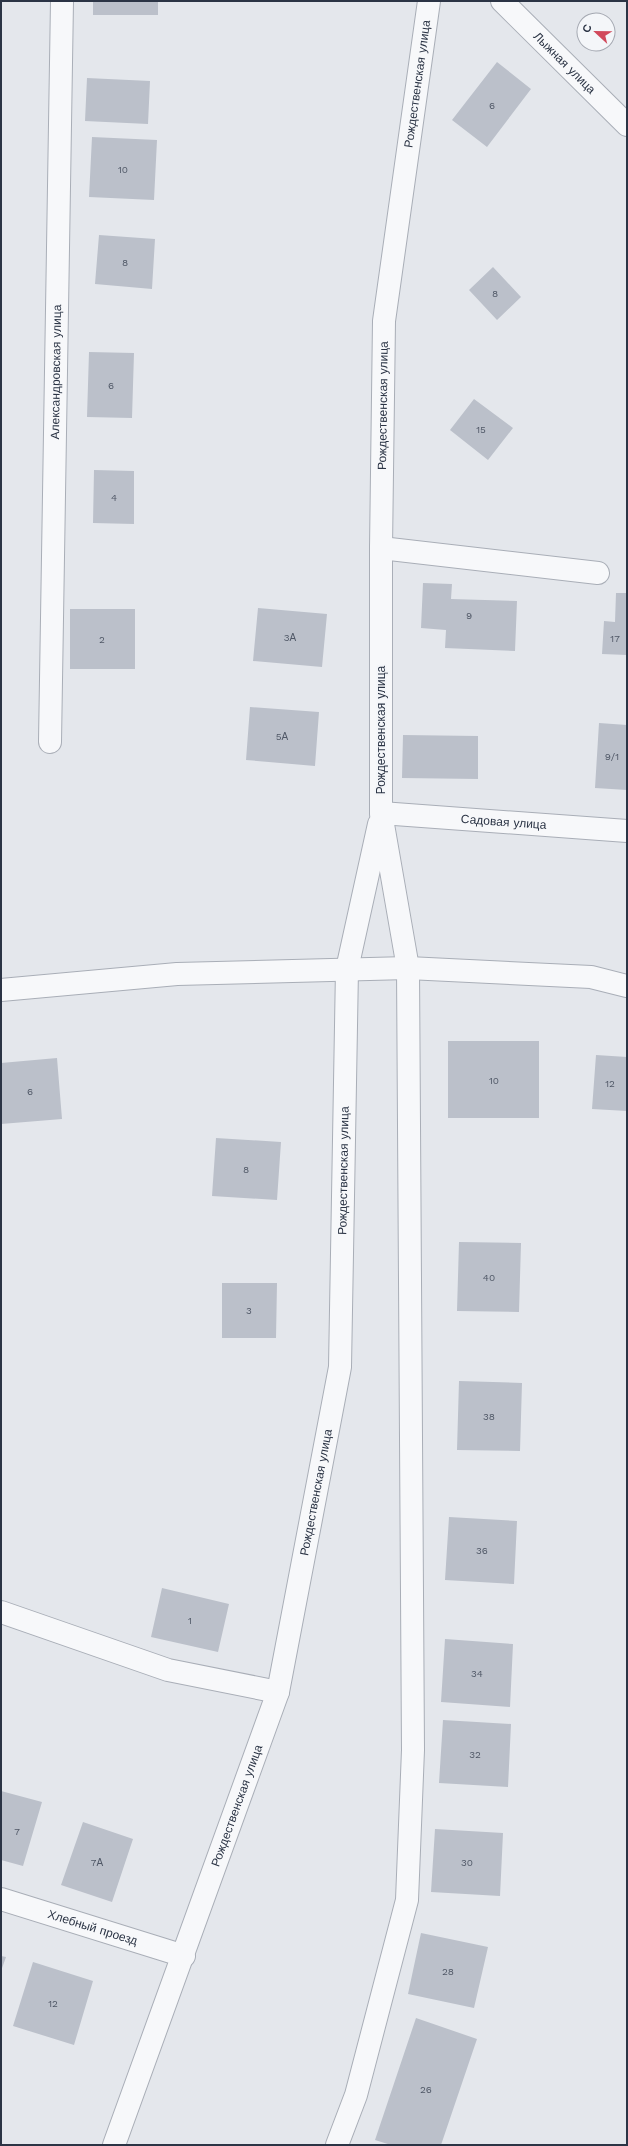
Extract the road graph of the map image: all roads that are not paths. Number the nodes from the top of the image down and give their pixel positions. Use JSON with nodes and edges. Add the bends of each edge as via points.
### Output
{"nodes":[{"id":1,"x":62,"y":1,"type":"edge"},
{"id":2,"x":429,"y":1,"type":"edge"},
{"id":3,"x":502,"y":1,"type":"edge"},
{"id":4,"x":627,"y":125,"type":"edge"},
{"id":5,"x":381,"y":548,"type":"junction"},
{"id":6,"x":598,"y":573,"type":"dead end"},
{"id":7,"x":50,"y":742,"type":"dead end"},
{"id":8,"x":381,"y":813,"type":"junction"},
{"id":9,"x":627,"y":831,"type":"edge"},
{"id":10,"x":408,"y":968,"type":"junction"},
{"id":11,"x":347,"y":969,"type":"junction"},
{"id":12,"x":627,"y":986,"type":"edge"},
{"id":13,"x":1,"y":990,"type":"edge"},
{"id":14,"x":1,"y":1612,"type":"edge"},
{"id":15,"x":278,"y":1692,"type":"junction"},
{"id":16,"x":1,"y":1899,"type":"edge"},
{"id":17,"x":184,"y":1956,"type":"junction"},
{"id":18,"x":114,"y":2145,"type":"edge"},
{"id":19,"x":337,"y":2145,"type":"edge"}],
"edges":[{"from":1,"to":7,"type":"street","name":"Александровская улица"},
{"from":2,"to":5,"type":"street","name":"Рождественская улица","via":[[384,321]]},
{"from":3,"to":4,"type":"street","name":"Лыжная улица"},
{"from":5,"to":6,"type":"street"},
{"from":5,"to":8,"type":"street","name":"Рождественская улица"},
{"from":8,"to":9,"type":"street","name":"Садовая улица"},
{"from":8,"to":10,"type":"street","name":"Рождественская улица"},
{"from":8,"to":11,"type":"street","name":"Рождественская улица"},
{"from":10,"to":11,"type":"street"},
{"from":10,"to":12,"type":"street","via":[[591,977]]},
{"from":10,"to":19,"type":"street","name":"Рождественская улица","via":[[413,1750],[407,1900],[356,2095]]},
{"from":11,"to":13,"type":"street","via":[[177,974]]},
{"from":11,"to":15,"type":"street","name":"Рождественская улица","via":[[340,1367]]},
{"from":14,"to":15,"type":"street","via":[[168,1670]]},
{"from":15,"to":17,"type":"street","name":"Рождественская улица"},
{"from":16,"to":17,"type":"street","name":"Хлебный проезд"},
{"from":17,"to":18,"type":"street","name":"Рождественская улица"}]}
